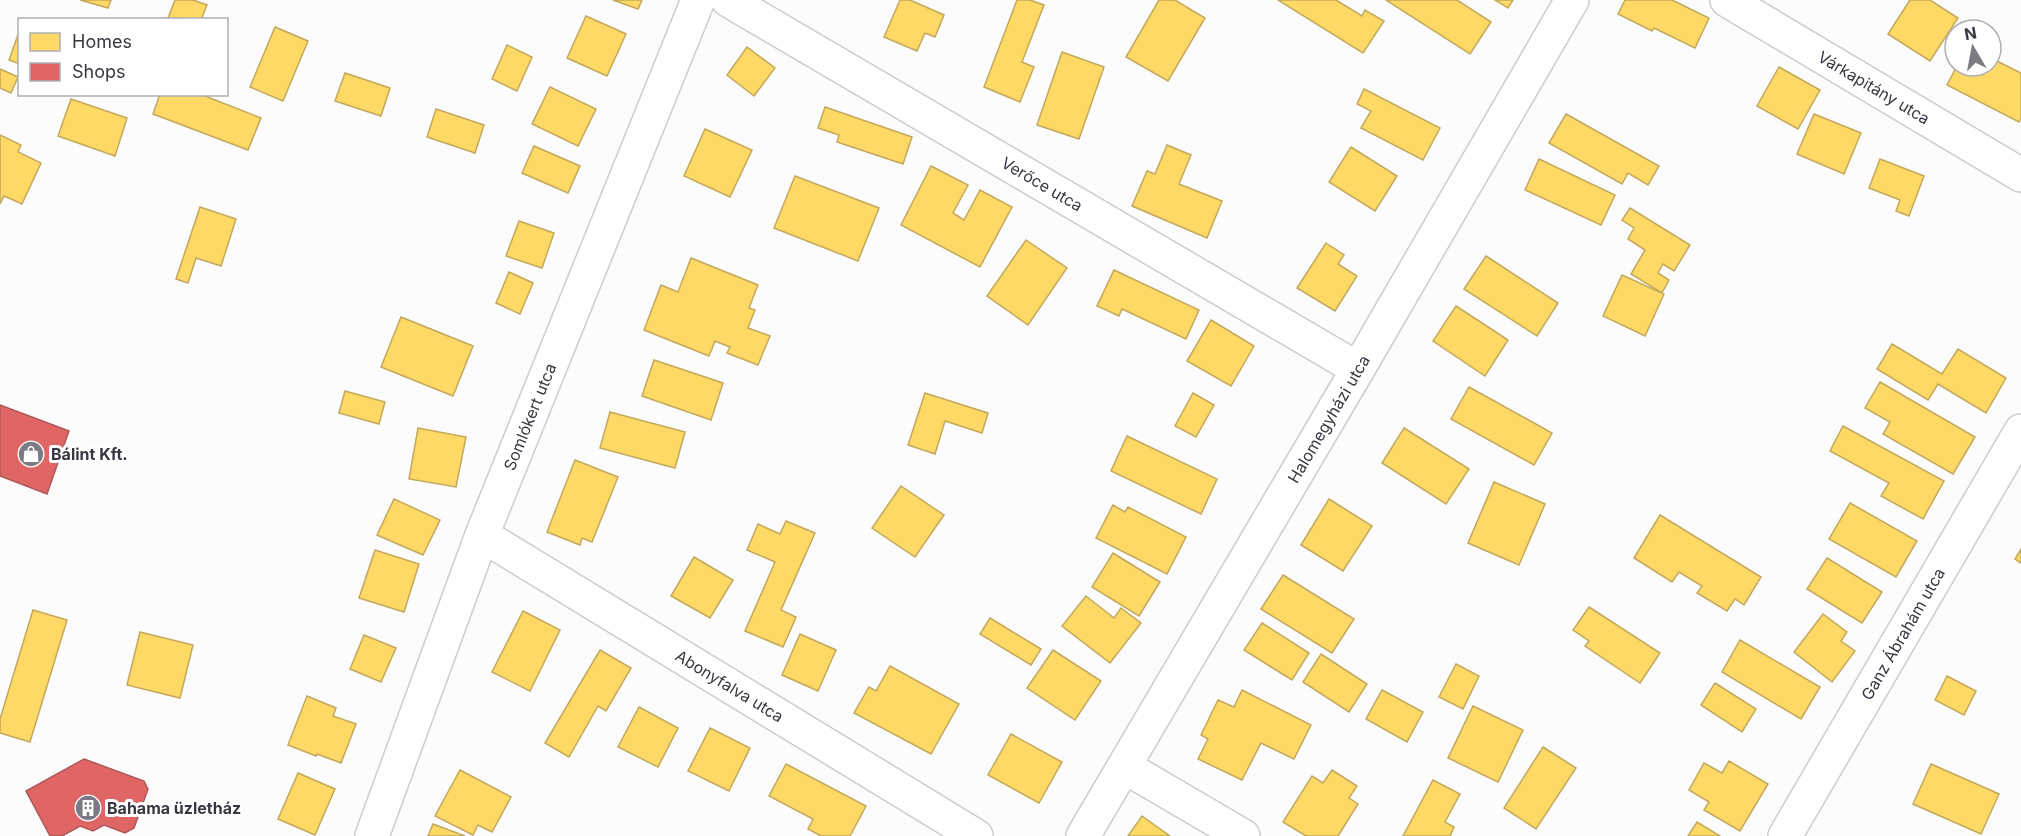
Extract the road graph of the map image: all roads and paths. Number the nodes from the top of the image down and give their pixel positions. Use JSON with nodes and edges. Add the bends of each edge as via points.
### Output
{"nodes":[{"id":1,"x":698,"y":0,"type":"edge"},
{"id":2,"x":728,"y":0,"type":"edge"},
{"id":3,"x":1572,"y":0,"type":"edge"},
{"id":4,"x":1726,"y":0,"type":"edge"},
{"id":5,"x":2021,"y":175,"type":"edge"},
{"id":6,"x":1358,"y":369,"type":"junction"},
{"id":7,"x":2021,"y":431,"type":"edge"},
{"id":8,"x":482,"y":535,"type":"junction"},
{"id":9,"x":1125,"y":767,"type":"junction"},
{"id":10,"x":372,"y":836,"type":"edge"},
{"id":11,"x":976,"y":836,"type":"edge"},
{"id":12,"x":1083,"y":836,"type":"edge"},
{"id":13,"x":1243,"y":836,"type":"edge"},
{"id":14,"x":1785,"y":836,"type":"edge"}],
"edges":[{"from":1,"to":8,"type":"street","name":"Somlókert utca"},
{"from":2,"to":6,"type":"street","name":"Verőce utca"},
{"from":3,"to":6,"type":"street","name":"Halomegyházi utca"},
{"from":4,"to":5,"type":"street","name":"Várkapitány utca"},
{"from":6,"to":9,"type":"street","name":"Halomegyházi utca"},
{"from":7,"to":14,"type":"street","name":"Ganz Ábrahám utca"},
{"from":8,"to":10,"type":"street","name":"Somlókert utca"},
{"from":8,"to":11,"type":"street","name":"Abonyfalva utca"},
{"from":9,"to":12,"type":"street","name":"Halomegyházi utca"},
{"from":9,"to":13,"type":"street"}]}
